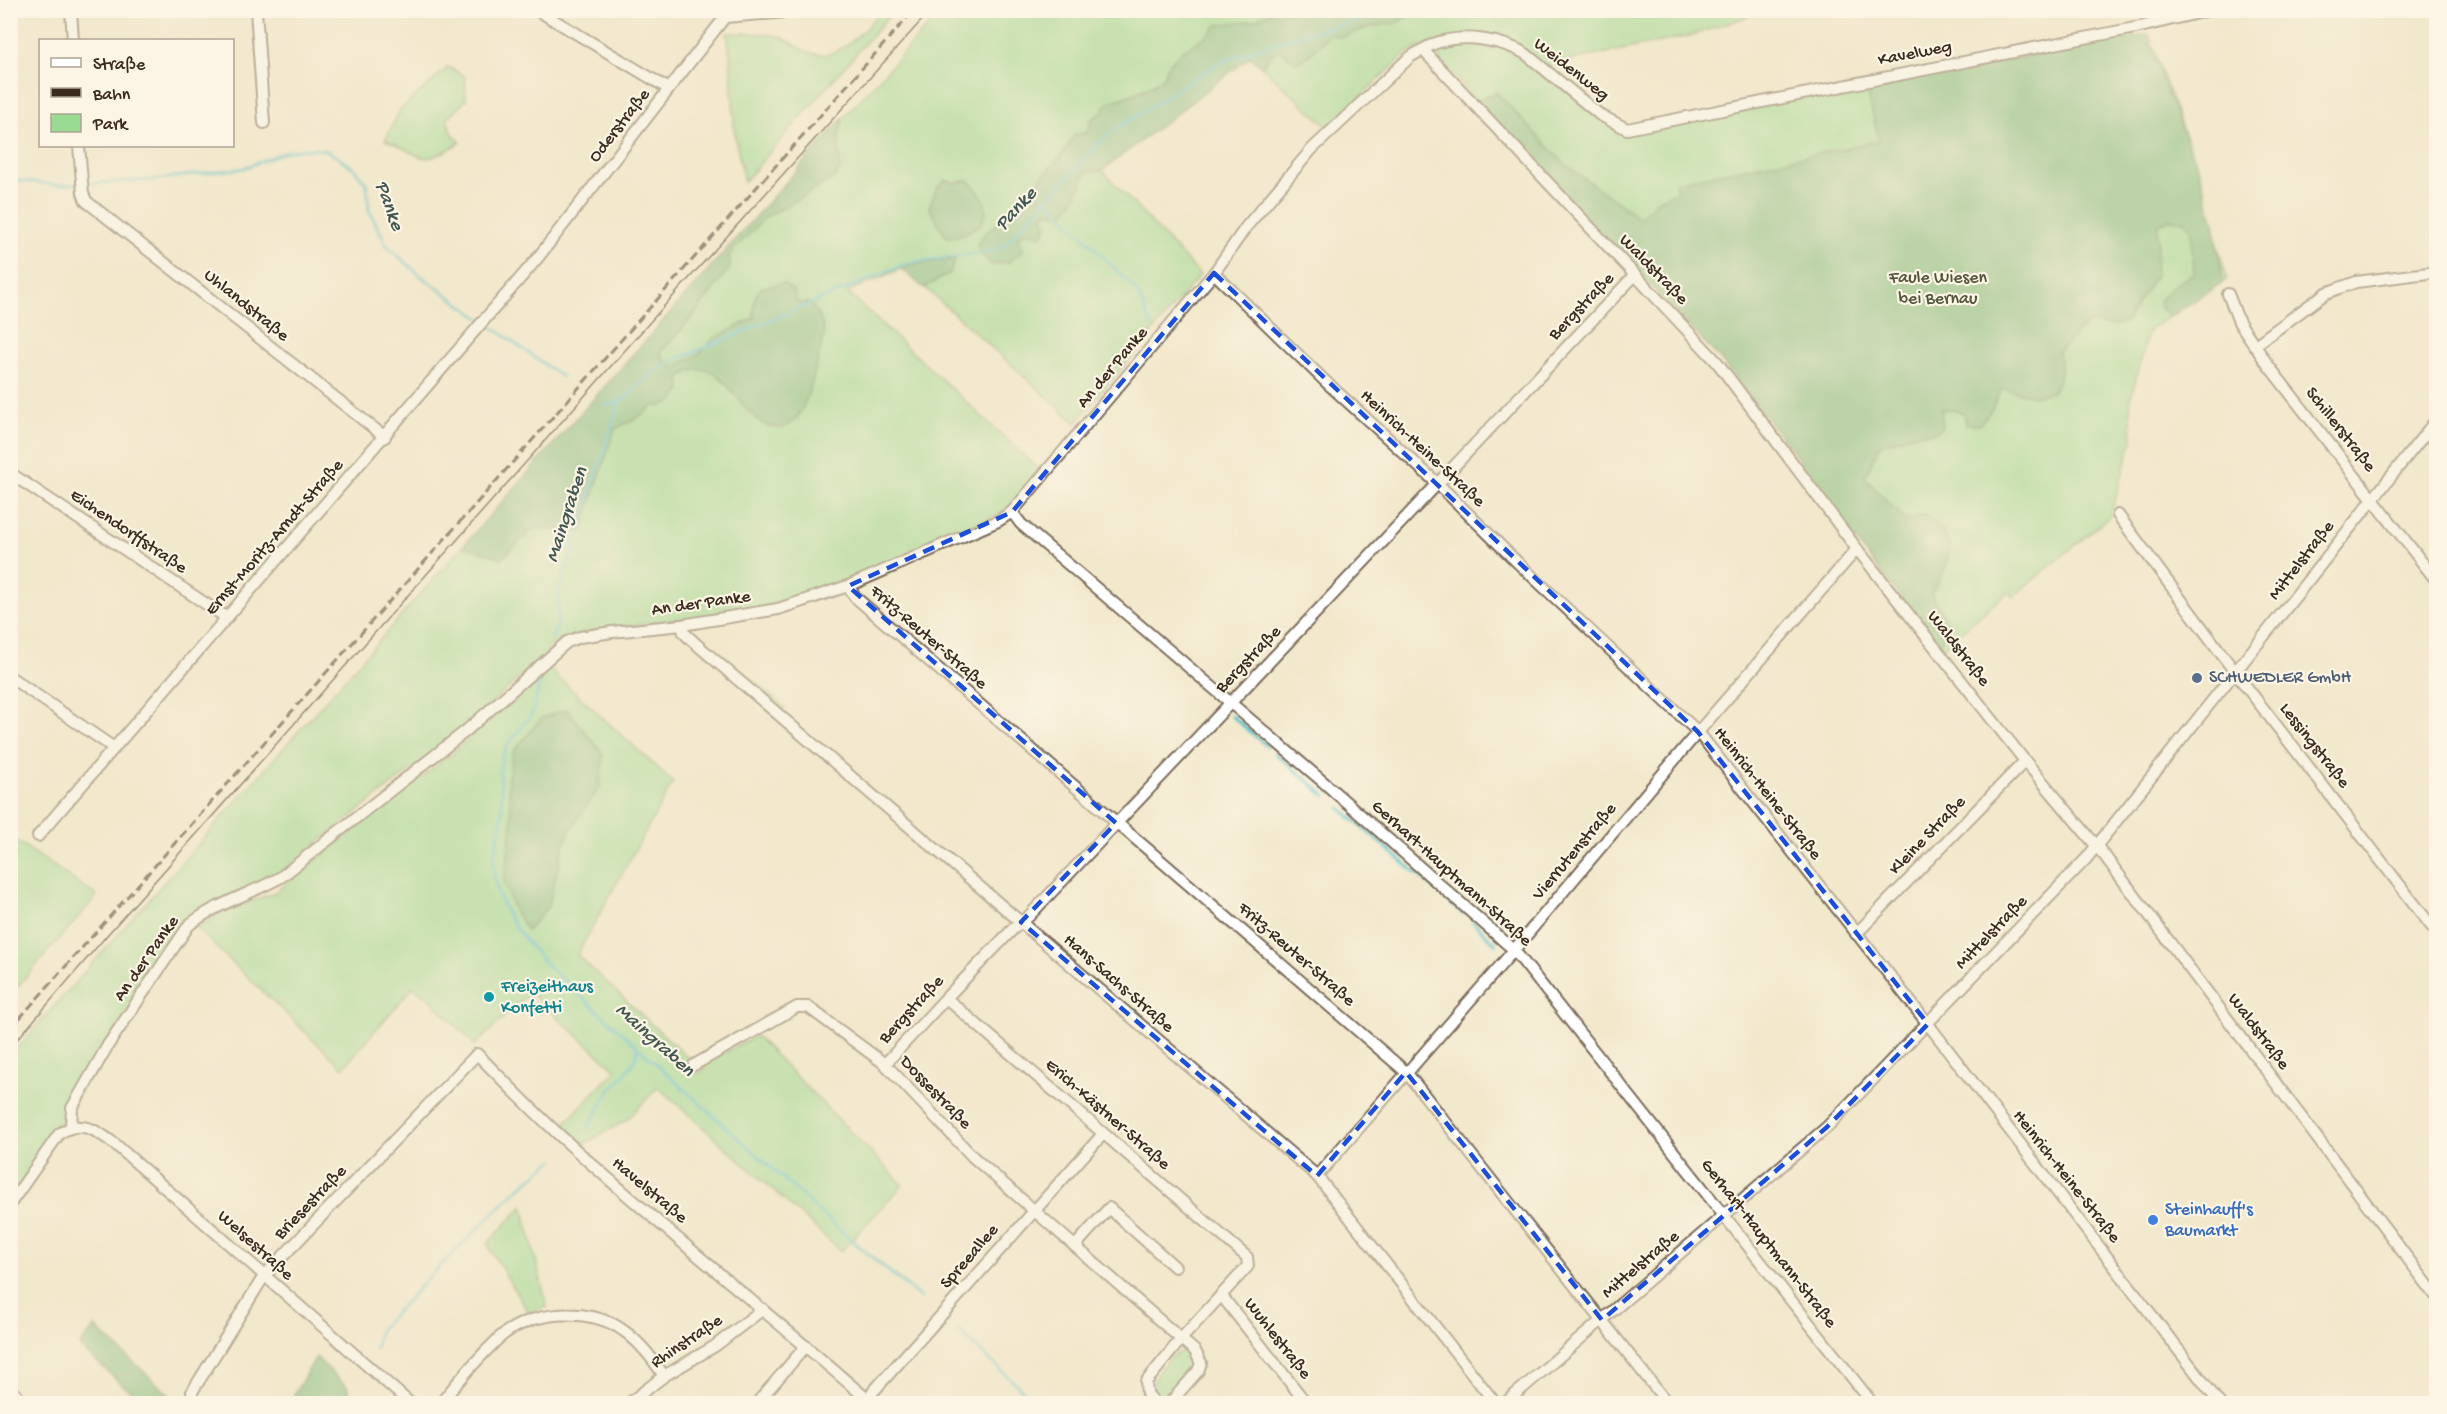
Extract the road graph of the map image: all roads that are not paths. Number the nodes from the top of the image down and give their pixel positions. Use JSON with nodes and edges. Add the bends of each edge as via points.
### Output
{"nodes":[{"id":1,"x":71,"y":10,"type":"edge"},
{"id":2,"x":256,"y":10,"type":"edge"},
{"id":3,"x":537,"y":10,"type":"edge"},
{"id":4,"x":813,"y":10,"type":"edge"},
{"id":5,"x":2210,"y":10,"type":"edge"},
{"id":6,"x":725,"y":14,"type":"edge"},
{"id":7,"x":73,"y":39,"type":"edge"},
{"id":8,"x":1423,"y":50,"type":"junction"},
{"id":9,"x":669,"y":89,"type":"junction"},
{"id":10,"x":264,"y":123,"type":"dead end"},
{"id":11,"x":1627,"y":129,"type":"joint"},
{"id":12,"x":79,"y":147,"type":"edge"},
{"id":13,"x":536,"y":260,"type":"joint"},
{"id":14,"x":2436,"y":272,"type":"edge"},
{"id":15,"x":1214,"y":273,"type":"junction"},
{"id":16,"x":1634,"y":276,"type":"junction"},
{"id":17,"x":2228,"y":294,"type":"dead end"},
{"id":18,"x":2254,"y":346,"type":"junction"},
{"id":19,"x":2436,"y":420,"type":"edge"},
{"id":20,"x":385,"y":436,"type":"junction"},
{"id":21,"x":10,"y":473,"type":"edge"},
{"id":22,"x":1438,"y":484,"type":"junction"},
{"id":23,"x":2374,"y":498,"type":"junction"},
{"id":24,"x":1012,"y":512,"type":"junction"},
{"id":25,"x":2118,"y":515,"type":"dead end"},
{"id":26,"x":1857,"y":549,"type":"junction"},
{"id":27,"x":2436,"y":580,"type":"edge"},
{"id":28,"x":848,"y":586,"type":"junction"},
{"id":29,"x":227,"y":618,"type":"junction"},
{"id":30,"x":682,"y":625,"type":"junction"},
{"id":31,"x":2235,"y":672,"type":"junction"},
{"id":32,"x":10,"y":677,"type":"edge"},
{"id":33,"x":1231,"y":704,"type":"junction"},
{"id":34,"x":1698,"y":732,"type":"junction"},
{"id":35,"x":114,"y":748,"type":"junction"},
{"id":36,"x":2025,"y":761,"type":"junction"},
{"id":37,"x":1116,"y":823,"type":"junction"},
{"id":38,"x":39,"y":836,"type":"dead end"},
{"id":39,"x":2097,"y":846,"type":"junction"},
{"id":40,"x":1021,"y":922,"type":"junction"},
{"id":41,"x":2436,"y":932,"type":"edge"},
{"id":42,"x":1856,"y":934,"type":"junction"},
{"id":43,"x":1514,"y":950,"type":"junction"},
{"id":44,"x":946,"y":998,"type":"junction"},
{"id":45,"x":1928,"y":1024,"type":"junction"},
{"id":46,"x":477,"y":1054,"type":"joint"},
{"id":47,"x":885,"y":1064,"type":"junction"},
{"id":48,"x":694,"y":1065,"type":"dead end"},
{"id":49,"x":1406,"y":1072,"type":"junction"},
{"id":50,"x":71,"y":1127,"type":"junction"},
{"id":51,"x":1103,"y":1134,"type":"junction"},
{"id":52,"x":1317,"y":1176,"type":"junction"},
{"id":53,"x":10,"y":1204,"type":"edge"},
{"id":54,"x":1034,"y":1210,"type":"junction"},
{"id":55,"x":1725,"y":1215,"type":"junction"},
{"id":56,"x":1076,"y":1245,"type":"junction"},
{"id":57,"x":1175,"y":1267,"type":"dead end"},
{"id":58,"x":264,"y":1276,"type":"junction"},
{"id":59,"x":1221,"y":1295,"type":"junction"},
{"id":60,"x":2436,"y":1296,"type":"edge"},
{"id":61,"x":763,"y":1309,"type":"junction"},
{"id":62,"x":1602,"y":1320,"type":"junction"},
{"id":63,"x":1181,"y":1339,"type":"junction"},
{"id":64,"x":806,"y":1346,"type":"junction"},
{"id":65,"x":664,"y":1376,"type":"junction"},
{"id":66,"x":10,"y":1390,"type":"edge"},
{"id":67,"x":192,"y":1392,"type":"dead end"},
{"id":68,"x":865,"y":1401,"type":"edge"},
{"id":69,"x":24,"y":1404,"type":"edge"},
{"id":70,"x":411,"y":1404,"type":"edge"},
{"id":71,"x":440,"y":1404,"type":"edge"},
{"id":72,"x":628,"y":1404,"type":"edge"},
{"id":73,"x":756,"y":1404,"type":"edge"},
{"id":74,"x":1156,"y":1404,"type":"edge"},
{"id":75,"x":1169,"y":1404,"type":"edge"},
{"id":76,"x":1307,"y":1404,"type":"edge"},
{"id":77,"x":1496,"y":1404,"type":"edge"},
{"id":78,"x":1504,"y":1404,"type":"edge"},
{"id":79,"x":1668,"y":1404,"type":"edge"},
{"id":80,"x":1873,"y":1404,"type":"edge"},
{"id":81,"x":2220,"y":1404,"type":"edge"}],
"edges":[{"from":1,"to":7,"type":"street"},
{"from":2,"to":10,"type":"street"},
{"from":3,"to":9,"type":"street"},
{"from":4,"to":6,"type":"street"},
{"from":5,"to":11,"type":"street","name":"Kavelweg"},
{"from":6,"to":9,"type":"street","name":"Oderstraße"},
{"from":8,"to":11,"type":"street","name":"Weidenweg","via":[[1439,42],[1461,39],[1513,46],[1600,115]]},
{"from":8,"to":15,"type":"street","name":"An der Panke","via":[[1410,57],[1312,149],[1246,227]]},
{"from":8,"to":16,"type":"street","name":"Waldstraße"},
{"from":9,"to":13,"type":"street","name":"Oderstraße"},
{"from":12,"to":20,"type":"street","name":"Uhlandstraße","via":[[85,197]]},
{"from":13,"to":20,"type":"street","name":"Ernst-Moritz-Arndt-Straße"},
{"from":14,"to":18,"type":"street","via":[[2356,282],[2326,293]]},
{"from":15,"to":22,"type":"street","name":"Heinrich-Heine-Straße"},
{"from":15,"to":24,"type":"street","name":"An der Panke"},
{"from":16,"to":22,"type":"street","name":"Bergstraße"},
{"from":16,"to":26,"type":"street","name":"Waldstraße","via":[[1716,362]]},
{"from":17,"to":18,"type":"street","name":"Schillerstraße"},
{"from":18,"to":23,"type":"street","name":"Schillerstraße"},
{"from":19,"to":23,"type":"street","name":"Mittelstraße"},
{"from":20,"to":29,"type":"street","name":"Ernst-Moritz-Arndt-Straße"},
{"from":21,"to":29,"type":"street","name":"Eichendorffstraße"},
{"from":22,"to":33,"type":"street","name":"Bergstraße"},
{"from":22,"to":34,"type":"street","name":"Heinrich-Heine-Straße"},
{"from":23,"to":27,"type":"street","name":"Schillerstraße"},
{"from":23,"to":31,"type":"street","name":"Mittelstraße"},
{"from":24,"to":28,"type":"street","name":"An der Panke"},
{"from":24,"to":33,"type":"street","name":"Gerhart-Hauptmann-Straße"},
{"from":25,"to":31,"type":"street","name":"Lessingstraße"},
{"from":26,"to":34,"type":"street","name":"Vierrutenstraße"},
{"from":26,"to":36,"type":"street","name":"Waldstraße"},
{"from":28,"to":30,"type":"street","name":"An der Panke","via":[[778,609]]},
{"from":28,"to":37,"type":"street","name":"Fritz-Reuter-Straße","via":[[855,597]]},
{"from":29,"to":35,"type":"street","name":"Ernst-Moritz-Arndt-Straße"},
{"from":30,"to":40,"type":"street","name":"Hans-Sachs-Straße","via":[[684,633],[695,643]]},
{"from":30,"to":50,"type":"street","name":"An der Panke","via":[[612,632],[567,642],[475,724],[281,877],[207,911],[189,925],[108,1045],[72,1108]]},
{"from":31,"to":39,"type":"street","name":"Mittelstraße"},
{"from":31,"to":41,"type":"street","name":"Lessingstraße"},
{"from":32,"to":35,"type":"street"},
{"from":33,"to":37,"type":"street","name":"Bergstraße"},
{"from":33,"to":43,"type":"street","name":"Gerhart-Hauptmann-Straße"},
{"from":34,"to":42,"type":"street","name":"Heinrich-Heine-Straße"},
{"from":34,"to":43,"type":"street","name":"Vierrutenstraße"},
{"from":35,"to":38,"type":"street","name":"Ernst-Moritz-Arndt-Straße"},
{"from":36,"to":39,"type":"street","name":"Waldstraße"},
{"from":36,"to":42,"type":"street","name":"Kleine Straße"},
{"from":37,"to":40,"type":"street","name":"Bergstraße"},
{"from":37,"to":49,"type":"street","name":"Fritz-Reuter-Straße"},
{"from":39,"to":45,"type":"street","name":"Mittelstraße"},
{"from":39,"to":60,"type":"street","name":"Waldstraße"},
{"from":40,"to":44,"type":"street","name":"Bergstraße"},
{"from":40,"to":52,"type":"street","name":"Hans-Sachs-Straße"},
{"from":42,"to":45,"type":"street","name":"Heinrich-Heine-Straße"},
{"from":43,"to":49,"type":"street","name":"Vierrutenstraße"},
{"from":43,"to":55,"type":"street","name":"Gerhart-Hauptmann-Straße"},
{"from":44,"to":47,"type":"street","name":"Bergstraße"},
{"from":44,"to":51,"type":"street","name":"Erich-Kästner-Straße"},
{"from":45,"to":55,"type":"street","name":"Mittelstraße","via":[[1827,1127]]},
{"from":45,"to":81,"type":"street","name":"Heinrich-Heine-Straße"},
{"from":46,"to":58,"type":"street","name":"Briesestraße"},
{"from":46,"to":61,"type":"street","name":"Havelstraße","via":[[603,1175]]},
{"from":47,"to":48,"type":"street","name":"Dossestraße","via":[[808,1007],[797,1007]]},
{"from":47,"to":54,"type":"street","name":"Dossestraße","via":[[973,1157]]},
{"from":49,"to":52,"type":"street","name":"Vierrutenstraße"},
{"from":49,"to":62,"type":"street","name":"Fritz-Reuter-Straße"},
{"from":50,"to":53,"type":"street","via":[[50,1145]]},
{"from":50,"to":58,"type":"street","name":"Welsestraße","via":[[87,1127],[109,1139]]},
{"from":51,"to":54,"type":"street","name":"Spreeallee"},
{"from":51,"to":59,"type":"street","name":"Erich-Kästner-Straße","via":[[1247,1257],[1248,1266]]},
{"from":52,"to":77,"type":"street","name":"Hans-Sachs-Straße"},
{"from":54,"to":56,"type":"street","name":"Dossestraße"},
{"from":54,"to":68,"type":"street","name":"Spreeallee"},
{"from":55,"to":62,"type":"street","name":"Mittelstraße"},
{"from":55,"to":80,"type":"street","name":"Gerhart-Hauptmann-Straße"},
{"from":56,"to":57,"type":"street","via":[[1109,1208]]},
{"from":56,"to":63,"type":"street","name":"Dossestraße"},
{"from":58,"to":67,"type":"street","name":"Briesestraße"},
{"from":58,"to":70,"type":"street","name":"Welsestraße"},
{"from":59,"to":63,"type":"street"},
{"from":59,"to":76,"type":"street","name":"Wuhlestraße"},
{"from":61,"to":64,"type":"street","name":"Havelstraße"},
{"from":61,"to":65,"type":"street","name":"Rhinstraße","via":[[715,1346]]},
{"from":62,"to":78,"type":"street","name":"Mittelstraße"},
{"from":62,"to":79,"type":"street","name":"Fritz-Reuter-Straße"},
{"from":63,"to":74,"type":"street","via":[[1146,1382],[1147,1394]]},
{"from":63,"to":75,"type":"street","name":"Dossestraße","via":[[1195,1351],[1201,1363]]},
{"from":64,"to":68,"type":"street","name":"Havelstraße"},
{"from":64,"to":73,"type":"street"},
{"from":65,"to":71,"type":"street","via":[[623,1330],[591,1317],[554,1316],[519,1325],[500,1337]]},
{"from":65,"to":72,"type":"street","name":"Rhinstraße"},
{"from":66,"to":69,"type":"street"}]}
